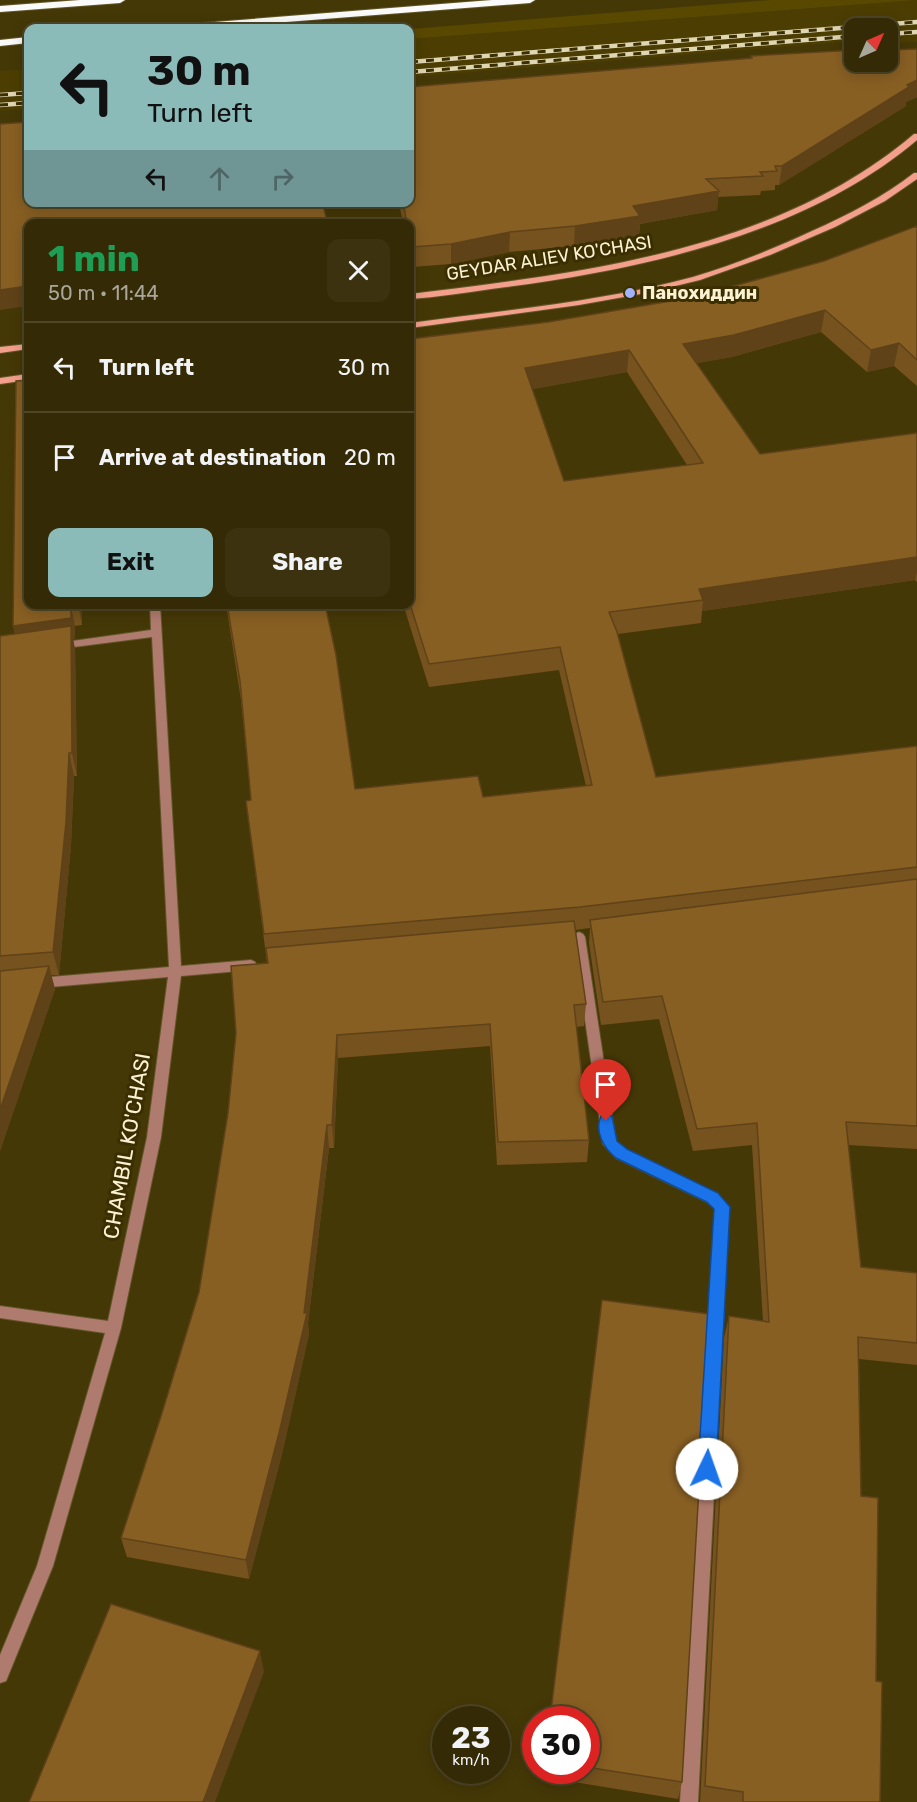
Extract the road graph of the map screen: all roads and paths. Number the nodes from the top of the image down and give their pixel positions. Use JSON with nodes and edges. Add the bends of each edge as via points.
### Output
{"nodes":[{"id":1,"x":120,"y":0,"type":"edge"},
{"id":2,"x":530,"y":0,"type":"edge"},
{"id":3,"x":0,"y":9,"type":"edge"},
{"id":4,"x":227,"y":24,"type":"edge"},
{"id":5,"x":24,"y":40,"type":"edge"},
{"id":6,"x":0,"y":43,"type":"edge"},
{"id":7,"x":917,"y":136,"type":"edge"},
{"id":8,"x":917,"y":175,"type":"edge"},
{"id":9,"x":414,"y":296,"type":"edge"},
{"id":10,"x":414,"y":325,"type":"edge"},
{"id":11,"x":24,"y":347,"type":"edge"},
{"id":12,"x":0,"y":350,"type":"edge"},
{"id":13,"x":24,"y":378,"type":"edge"},
{"id":14,"x":0,"y":381,"type":"edge"},
{"id":15,"x":155,"y":609,"type":"edge"},
{"id":16,"x":157,"y":633,"type":"junction"},
{"id":17,"x":45,"y":648,"type":"edge"},
{"id":18,"x":579,"y":937,"type":"edge"},
{"id":19,"x":258,"y":964,"type":"edge"},
{"id":20,"x":175,"y":971,"type":"junction"},
{"id":21,"x":23,"y":984,"type":"edge"},
{"id":22,"x":0,"y":1312,"type":"edge"},
{"id":23,"x":114,"y":1328,"type":"junction"},
{"id":24,"x":0,"y":1675,"type":"edge"},
{"id":25,"x":688,"y":1802,"type":"edge"}],
"edges":[{"from":1,"to":3,"type":"highway"},
{"from":2,"to":4,"type":"highway"},
{"from":5,"to":6,"type":"highway"},
{"from":7,"to":9,"type":"main road","name":"GEYDAR ALIEV KO'CHASI","via":[[893,158],[823,200],[720,239],[647,261]]},
{"from":8,"to":10,"type":"main road","via":[[891,196],[855,215],[719,271],[574,303]]},
{"from":11,"to":12,"type":"main road"},
{"from":13,"to":14,"type":"main road"},
{"from":15,"to":16,"type":"street","name":"CHAMBIL KO'CHASI"},
{"from":16,"to":17,"type":"street"},
{"from":16,"to":20,"type":"street","name":"CHAMBIL KO'CHASI"},
{"from":18,"to":25,"type":"street","via":[[609,1144],[722,1207]]},
{"from":19,"to":20,"type":"street"},
{"from":20,"to":21,"type":"street"},
{"from":20,"to":23,"type":"street","name":"CHAMBIL KO'CHASI","via":[[154,1137]]},
{"from":22,"to":23,"type":"street"},
{"from":23,"to":24,"type":"street","name":"CHAMBIL KO'CHASI","via":[[45,1566]]}]}
